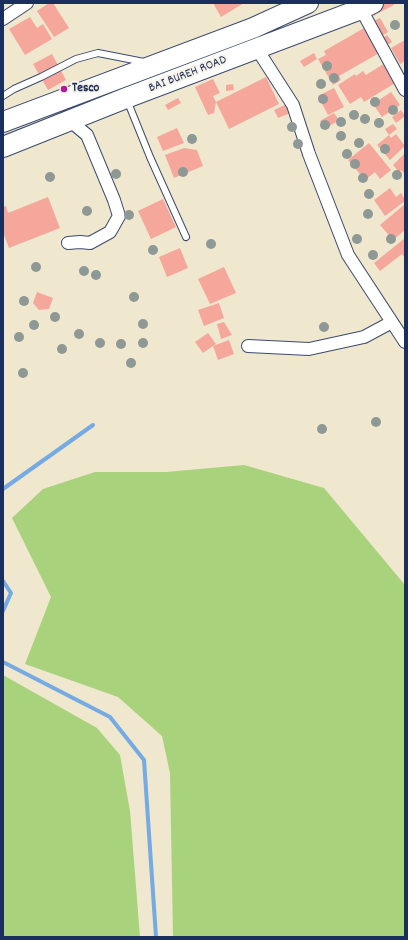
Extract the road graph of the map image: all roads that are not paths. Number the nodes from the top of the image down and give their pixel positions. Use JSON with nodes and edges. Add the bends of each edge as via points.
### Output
{"nodes":[{"id":1,"x":27,"y":3,"type":"edge"},
{"id":2,"x":308,"y":3,"type":"edge"},
{"id":3,"x":367,"y":6,"type":"edge"},
{"id":4,"x":3,"y":19,"type":"edge"},
{"id":5,"x":257,"y":49,"type":"junction"},
{"id":6,"x":156,"y":64,"type":"junction"},
{"id":7,"x":405,"y":90,"type":"edge"},
{"id":8,"x":3,"y":96,"type":"edge"},
{"id":9,"x":126,"y":98,"type":"junction"},
{"id":10,"x":69,"y":120,"type":"junction"},
{"id":11,"x":3,"y":122,"type":"edge"},
{"id":12,"x":3,"y":147,"type":"edge"},
{"id":13,"x":186,"y":237,"type":"dead end"},
{"id":14,"x":68,"y":243,"type":"dead end"},
{"id":15,"x":392,"y":322,"type":"junction"},
{"id":16,"x":405,"y":342,"type":"edge"},
{"id":17,"x":248,"y":346,"type":"dead end"}],
"edges":[{"from":1,"to":4,"type":"street"},
{"from":2,"to":6,"type":"highway","name":"BAI BUREH ROAD","via":[[253,28]]},
{"from":3,"to":5,"type":"highway","name":"BAI BUREH ROAD"},
{"from":3,"to":7,"type":"street"},
{"from":5,"to":9,"type":"highway","name":"BAI BUREH ROAD"},
{"from":5,"to":15,"type":"street","via":[[293,105],[348,256]]},
{"from":6,"to":8,"type":"lane","via":[[98,53],[76,59]]},
{"from":6,"to":11,"type":"highway","name":"BAI BUREH ROAD"},
{"from":9,"to":10,"type":"highway","name":"BAI BUREH ROAD"},
{"from":9,"to":13,"type":"lane"},
{"from":10,"to":12,"type":"highway","name":"BAI BUREH ROAD"},
{"from":10,"to":14,"type":"street","via":[[87,135],[119,216],[110,232],[90,243]]},
{"from":15,"to":16,"type":"street"},
{"from":15,"to":17,"type":"street","via":[[364,337],[309,349]]}]}
